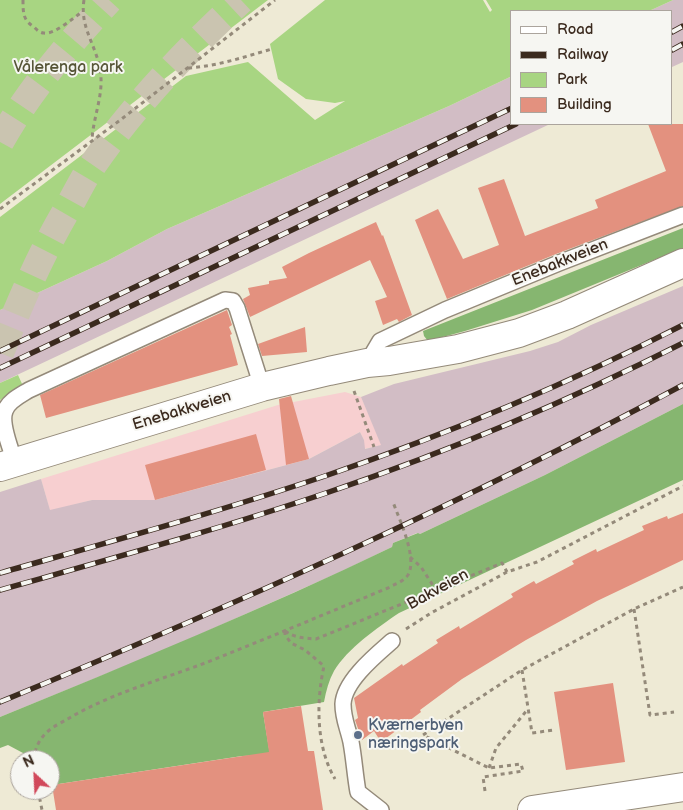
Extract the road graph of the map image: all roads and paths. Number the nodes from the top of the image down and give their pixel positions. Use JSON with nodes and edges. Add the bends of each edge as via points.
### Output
{"nodes":[{"id":1,"x":23,"y":0,"type":"edge"},
{"id":2,"x":84,"y":0,"type":"edge"},
{"id":3,"x":275,"y":0,"type":"edge"},
{"id":4,"x":82,"y":12,"type":"junction"},
{"id":5,"x":272,"y":49,"type":"dead end"},
{"id":6,"x":188,"y":68,"type":"junction"},
{"id":7,"x":92,"y":140,"type":"junction"},
{"id":8,"x":0,"y":210,"type":"edge"},
{"id":9,"x":683,"y":215,"type":"edge"},
{"id":10,"x":683,"y":263,"type":"edge"},
{"id":11,"x":367,"y":363,"type":"junction"},
{"id":12,"x":262,"y":387,"type":"junction"},
{"id":13,"x":357,"y":400,"type":"dead end"},
{"id":14,"x":374,"y":447,"type":"dead end"},
{"id":15,"x":7,"y":465,"type":"edge"},
{"id":16,"x":683,"y":486,"type":"edge"},
{"id":17,"x":393,"y":502,"type":"dead end"},
{"id":18,"x":410,"y":556,"type":"junction"},
{"id":19,"x":507,"y":572,"type":"junction"},
{"id":20,"x":683,"y":587,"type":"edge"},
{"id":21,"x":436,"y":590,"type":"junction"},
{"id":22,"x":634,"y":609,"type":"junction"},
{"id":23,"x":285,"y":630,"type":"junction"},
{"id":24,"x":392,"y":640,"type":"joint"},
{"id":25,"x":522,"y":670,"type":"junction"},
{"id":26,"x":528,"y":708,"type":"junction"},
{"id":27,"x":674,"y":712,"type":"dead end"},
{"id":28,"x":554,"y":730,"type":"dead end"},
{"id":29,"x":35,"y":750,"type":"edge"},
{"id":30,"x":489,"y":768,"type":"junction"},
{"id":31,"x":337,"y":784,"type":"dead end"},
{"id":32,"x":683,"y":787,"type":"edge"},
{"id":33,"x":485,"y":791,"type":"dead end"},
{"id":34,"x":381,"y":810,"type":"edge"},
{"id":35,"x":532,"y":810,"type":"edge"}],
"edges":[{"from":1,"to":4,"type":"path","via":[[26,22],[41,33],[54,31]]},
{"from":2,"to":4,"type":"path"},
{"from":3,"to":6,"type":"path"},
{"from":4,"to":7,"type":"path","via":[[101,77]]},
{"from":5,"to":6,"type":"path","via":[[206,67]]},
{"from":6,"to":7,"type":"path"},
{"from":7,"to":8,"type":"path"},
{"from":9,"to":11,"type":"lane","name":"Enebakkveien","via":[[445,310],[380,341]]},
{"from":10,"to":11,"type":"street","name":"Enebakkveien","via":[[519,333],[458,349]]},
{"from":11,"to":12,"type":"street","name":"Enebakkveien"},
{"from":12,"to":15,"type":"street","name":"Enebakkveien"},
{"from":12,"to":15,"type":"lane","via":[[237,308],[233,301],[225,300],[15,399],[4,410]]},
{"from":13,"to":14,"type":"path"},
{"from":16,"to":19,"type":"path","name":"Bakveien","via":[[537,562]]},
{"from":17,"to":18,"type":"path"},
{"from":18,"to":21,"type":"path","via":[[421,566]]},
{"from":18,"to":23,"type":"path","via":[[411,567],[403,580]]},
{"from":19,"to":21,"type":"path","via":[[502,563]]},
{"from":19,"to":24,"type":"path","name":"Bakveien","via":[[417,621]]},
{"from":20,"to":22,"type":"path"},
{"from":21,"to":23,"type":"path","via":[[316,639],[301,638]]},
{"from":22,"to":25,"type":"path"},
{"from":22,"to":27,"type":"path","via":[[650,716]]},
{"from":23,"to":29,"type":"path","via":[[83,710],[46,733]]},
{"from":23,"to":31,"type":"path","via":[[291,643],[324,666],[319,698],[320,736],[328,769]]},
{"from":24,"to":34,"type":"lane","via":[[367,663],[345,694],[343,711],[345,728],[354,738],[358,792]]},
{"from":25,"to":26,"type":"path"},
{"from":25,"to":30,"type":"path","via":[[423,735]]},
{"from":26,"to":28,"type":"path","via":[[532,733]]},
{"from":26,"to":30,"type":"path","via":[[496,748]]},
{"from":30,"to":33,"type":"path","via":[[521,764],[523,771],[483,777]]},
{"from":32,"to":35,"type":"street"}]}
